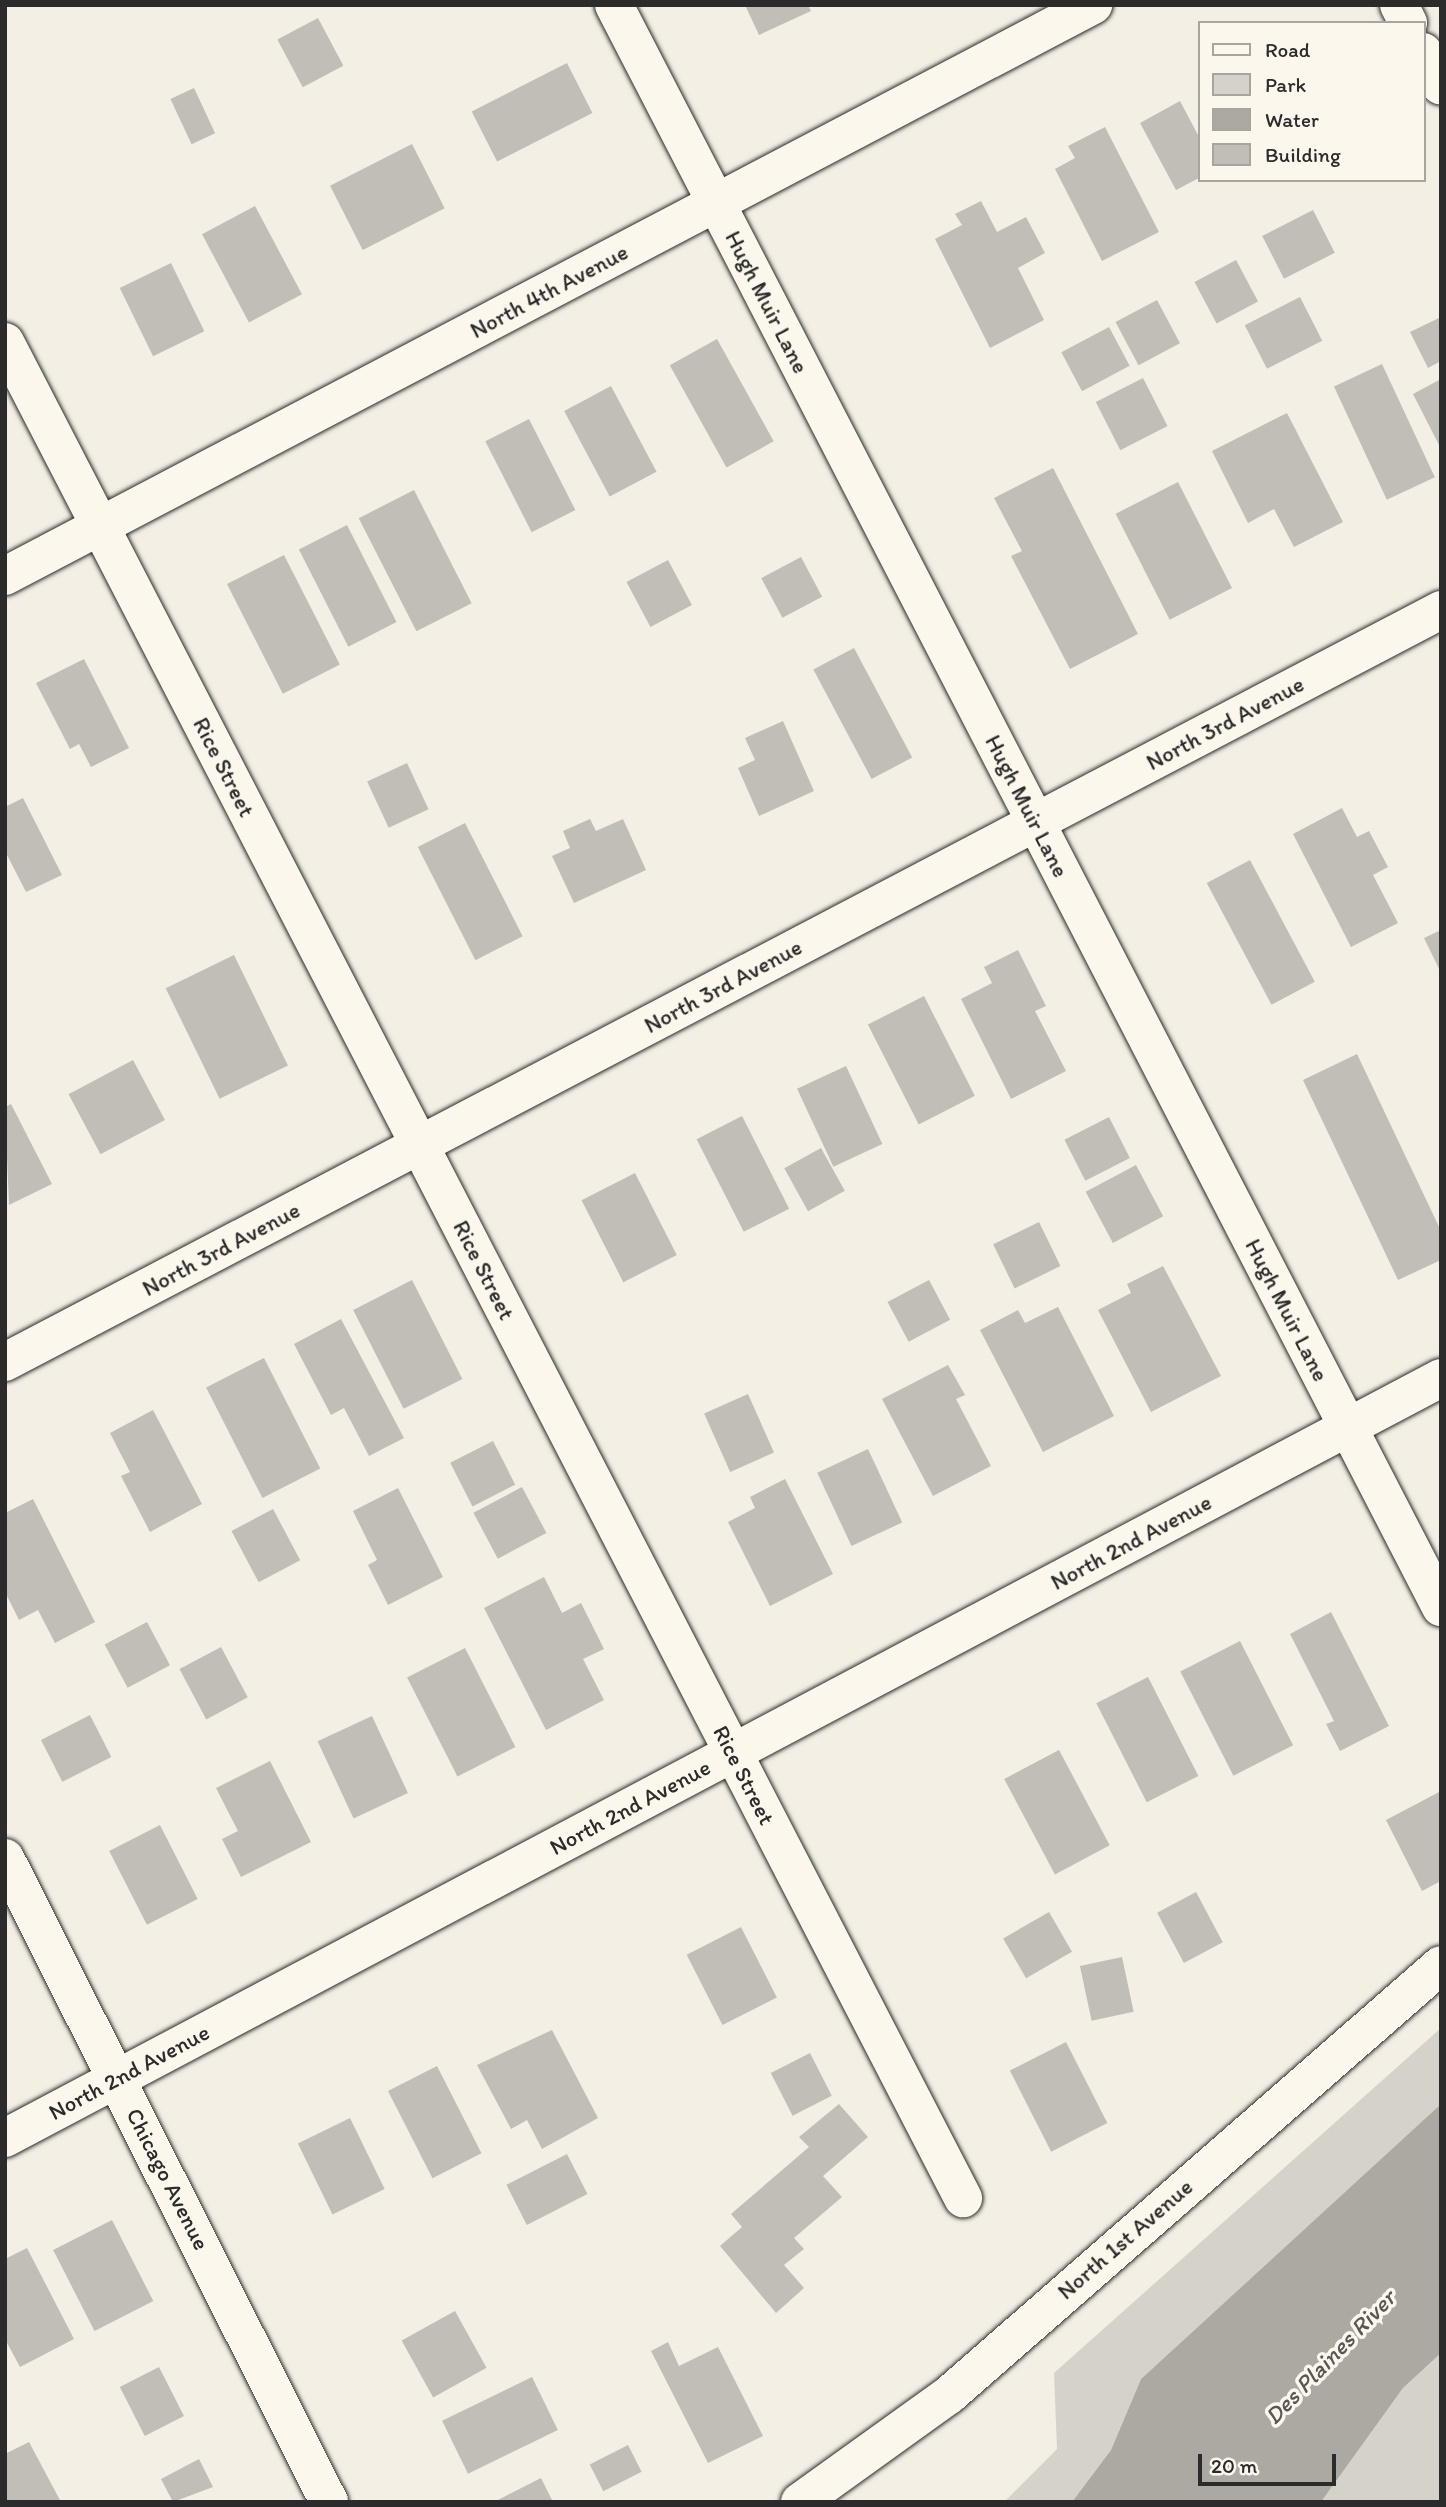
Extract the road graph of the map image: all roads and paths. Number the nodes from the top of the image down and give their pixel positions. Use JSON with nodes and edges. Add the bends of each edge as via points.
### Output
{"nodes":[{"id":1,"x":614,"y":5,"type":"edge"},
{"id":2,"x":1093,"y":5,"type":"edge"},
{"id":3,"x":1399,"y":5,"type":"edge"},
{"id":4,"x":1407,"y":21,"type":"edge"},
{"id":5,"x":1425,"y":56,"type":"edge"},
{"id":6,"x":1441,"y":86,"type":"edge"},
{"id":7,"x":716,"y":203,"type":"junction"},
{"id":8,"x":5,"y":342,"type":"edge"},
{"id":9,"x":100,"y":526,"type":"junction"},
{"id":10,"x":5,"y":576,"type":"edge"},
{"id":11,"x":1441,"y":610,"type":"edge"},
{"id":12,"x":1036,"y":822,"type":"junction"},
{"id":13,"x":420,"y":1145,"type":"junction"},
{"id":14,"x":5,"y":1362,"type":"edge"},
{"id":15,"x":1441,"y":1378,"type":"edge"},
{"id":16,"x":1348,"y":1427,"type":"junction"},
{"id":17,"x":1441,"y":1607,"type":"edge"},
{"id":18,"x":732,"y":1753,"type":"junction"},
{"id":19,"x":5,"y":1858,"type":"edge"},
{"id":20,"x":1441,"y":1965,"type":"edge"},
{"id":21,"x":118,"y":2078,"type":"junction"},
{"id":22,"x":5,"y":2138,"type":"edge"},
{"id":23,"x":963,"y":2198,"type":"dead end"},
{"id":24,"x":330,"y":2502,"type":"edge"},
{"id":25,"x":800,"y":2502,"type":"edge"}],
"edges":[{"from":1,"to":7,"type":"street","name":"Hugh Muir Lane"},
{"from":2,"to":7,"type":"street","name":"North 4th Avenue"},
{"from":3,"to":4,"type":"street"},
{"from":5,"to":6,"type":"street"},
{"from":7,"to":9,"type":"street","name":"North 4th Avenue"},
{"from":7,"to":12,"type":"street","name":"Hugh Muir Lane"},
{"from":8,"to":9,"type":"street","name":"Rice Street"},
{"from":9,"to":10,"type":"street","name":"North 4th Avenue"},
{"from":9,"to":13,"type":"street","name":"Rice Street"},
{"from":11,"to":12,"type":"street","name":"North 3rd Avenue"},
{"from":12,"to":13,"type":"street","name":"North 3rd Avenue"},
{"from":12,"to":16,"type":"street","name":"Hugh Muir Lane"},
{"from":13,"to":14,"type":"street","name":"North 3rd Avenue"},
{"from":13,"to":18,"type":"street","name":"Rice Street"},
{"from":15,"to":16,"type":"street","name":"North 2nd Avenue"},
{"from":16,"to":17,"type":"street","name":"Hugh Muir Lane"},
{"from":16,"to":18,"type":"street","name":"North 2nd Avenue"},
{"from":18,"to":21,"type":"street","name":"North 2nd Avenue"},
{"from":18,"to":23,"type":"street","name":"Rice Street"},
{"from":19,"to":21,"type":"street","name":"Chicago Avenue"},
{"from":20,"to":25,"type":"street","name":"North 1st Avenue","via":[[949,2395]]},
{"from":21,"to":22,"type":"street","name":"North 2nd Avenue"},
{"from":21,"to":24,"type":"street","name":"Chicago Avenue"}]}
